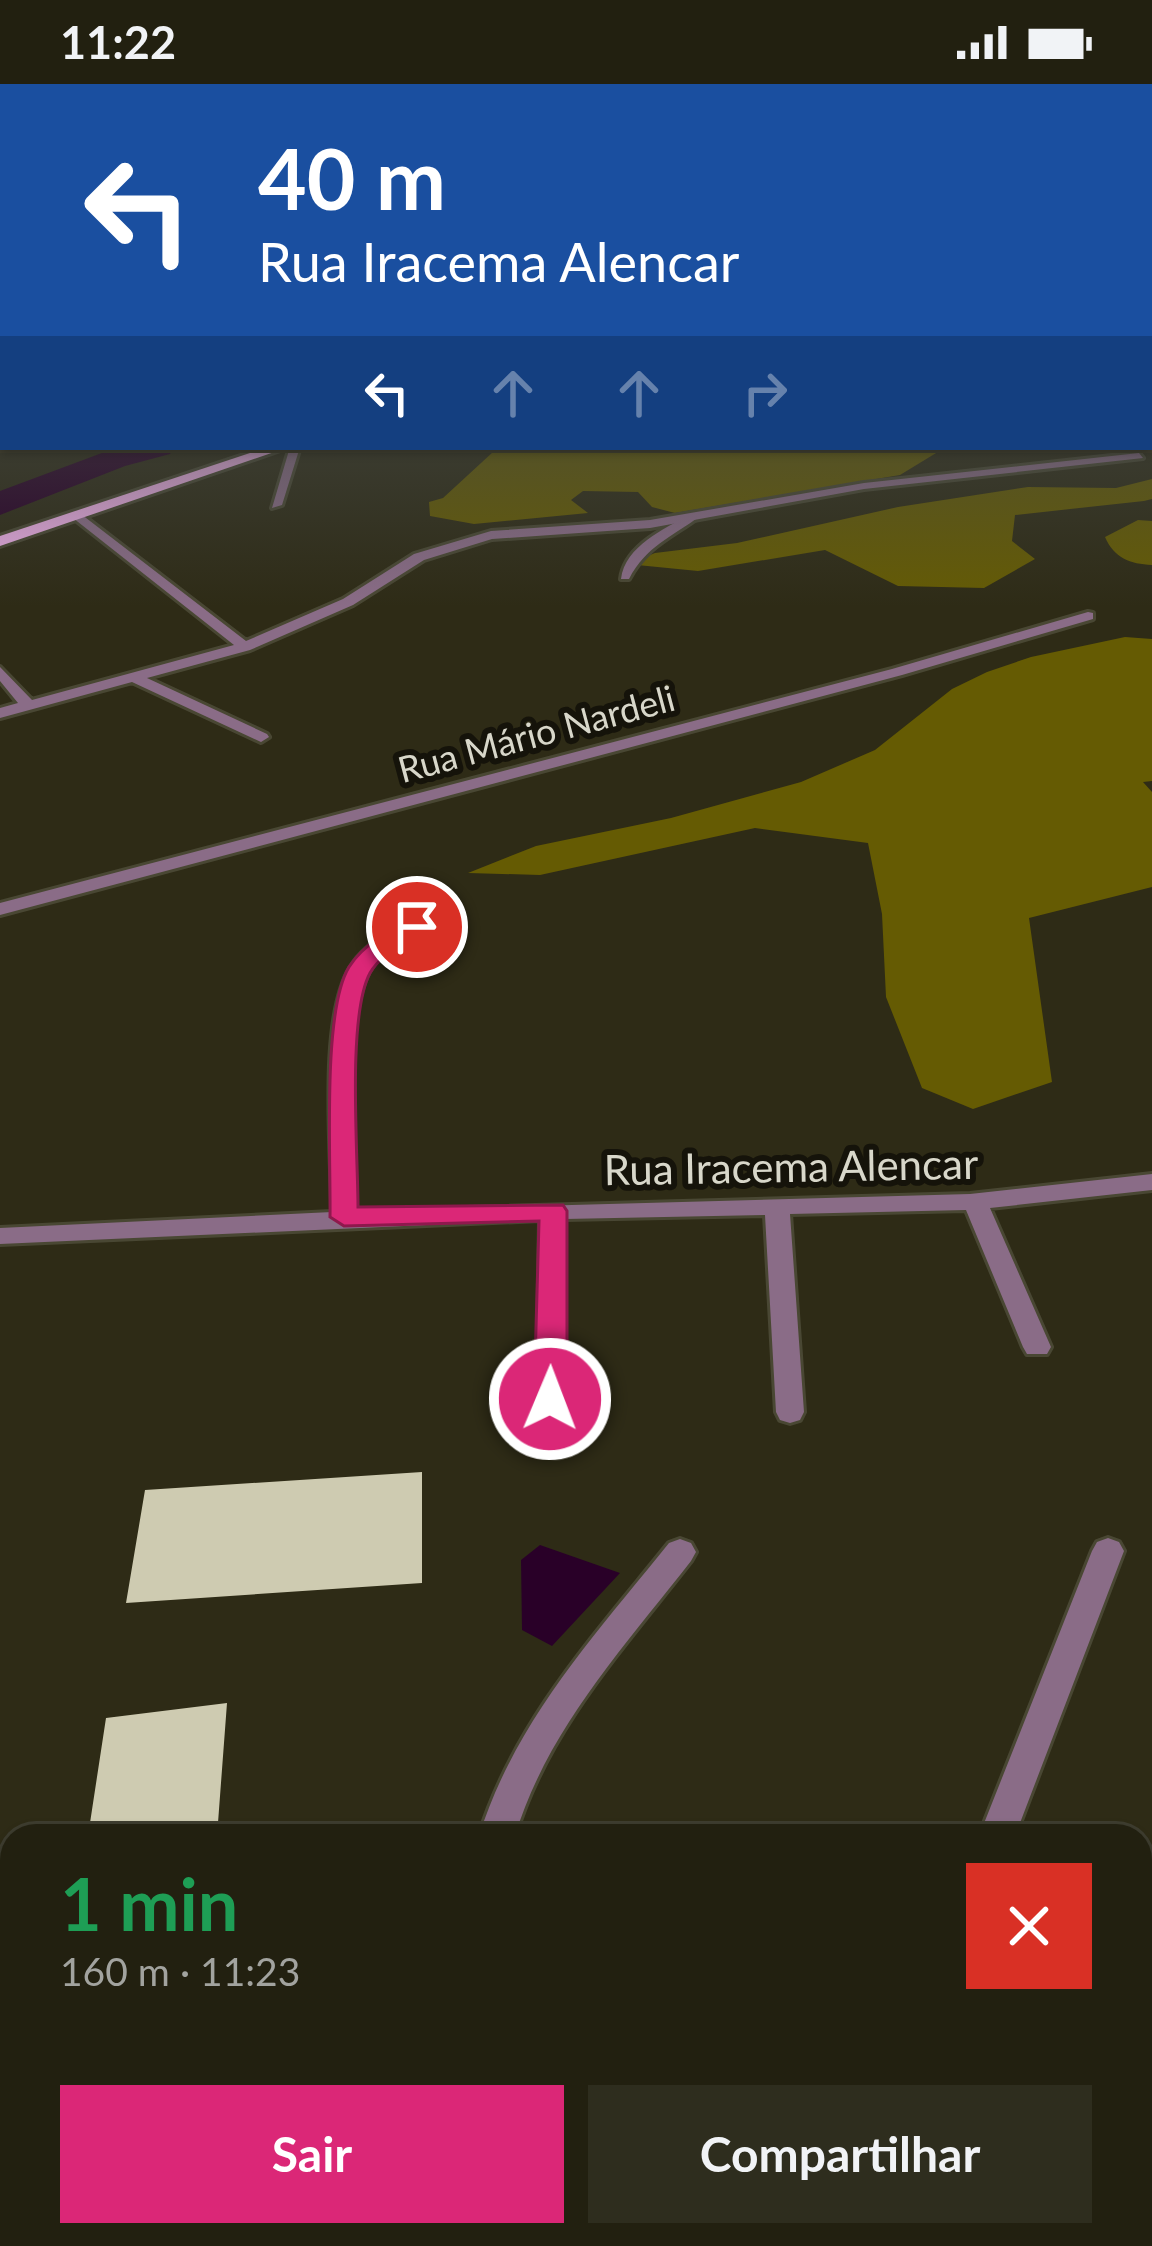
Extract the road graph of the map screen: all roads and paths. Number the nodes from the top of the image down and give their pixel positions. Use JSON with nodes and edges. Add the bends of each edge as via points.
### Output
{"nodes":[{"id":1,"x":273,"y":450,"type":"edge"},
{"id":2,"x":294,"y":450,"type":"edge"},
{"id":3,"x":1139,"y":456,"type":"dead end"},
{"id":4,"x":276,"y":505,"type":"dead end"},
{"id":5,"x":77,"y":515,"type":"junction"},
{"id":6,"x":695,"y":516,"type":"junction"},
{"id":7,"x":0,"y":541,"type":"edge"},
{"id":8,"x":625,"y":577,"type":"dead end"},
{"id":9,"x":1088,"y":616,"type":"dead end"},
{"id":10,"x":245,"y":647,"type":"junction"},
{"id":11,"x":0,"y":671,"type":"edge"},
{"id":12,"x":135,"y":678,"type":"junction"},
{"id":13,"x":29,"y":706,"type":"junction"},
{"id":14,"x":0,"y":713,"type":"edge"},
{"id":15,"x":261,"y":736,"type":"dead end"},
{"id":16,"x":0,"y":909,"type":"edge"},
{"id":17,"x":444,"y":913,"type":"dead end"},
{"id":18,"x":1152,"y":1182,"type":"edge"},
{"id":19,"x":975,"y":1202,"type":"junction"},
{"id":20,"x":777,"y":1206,"type":"junction"},
{"id":21,"x":553,"y":1211,"type":"junction"},
{"id":22,"x":344,"y":1217,"type":"junction"},
{"id":23,"x":0,"y":1235,"type":"edge"},
{"id":24,"x":1036,"y":1347,"type":"dead end"},
{"id":25,"x":550,"y":1399,"type":"dead end"},
{"id":26,"x":790,"y":1412,"type":"dead end"},
{"id":27,"x":680,"y":1552,"type":"dead end"},
{"id":28,"x":1108,"y":1552,"type":"dead end"},
{"id":29,"x":500,"y":1824,"type":"edge"},
{"id":30,"x":1002,"y":1824,"type":"edge"}],
"edges":[{"from":1,"to":5,"type":"main road"},
{"from":2,"to":4,"type":"street"},
{"from":3,"to":6,"type":"street","via":[[864,486]]},
{"from":5,"to":7,"type":"main road"},
{"from":5,"to":10,"type":"street"},
{"from":6,"to":8,"type":"lane","via":[[648,543]]},
{"from":6,"to":10,"type":"street","via":[[448,545],[348,602]]},
{"from":9,"to":16,"type":"street","name":"Rua Mário Nardeli"},
{"from":10,"to":12,"type":"street"},
{"from":11,"to":13,"type":"street"},
{"from":12,"to":13,"type":"street"},
{"from":12,"to":15,"type":"street"},
{"from":13,"to":14,"type":"street"},
{"from":17,"to":22,"type":"street","via":[[389,940],[359,969],[347,1011]]},
{"from":18,"to":19,"type":"street","name":"Rua Iracema Alencar"},
{"from":19,"to":20,"type":"street","name":"Rua Iracema Alencar"},
{"from":19,"to":24,"type":"street"},
{"from":20,"to":21,"type":"street","name":"Rua Iracema Alencar"},
{"from":20,"to":26,"type":"street"},
{"from":21,"to":22,"type":"street","name":"Rua Iracema Alencar"},
{"from":21,"to":25,"type":"street"},
{"from":22,"to":23,"type":"street","name":"Rua Iracema Alencar"},
{"from":27,"to":29,"type":"street","via":[[554,1715]]},
{"from":28,"to":30,"type":"street"}]}
